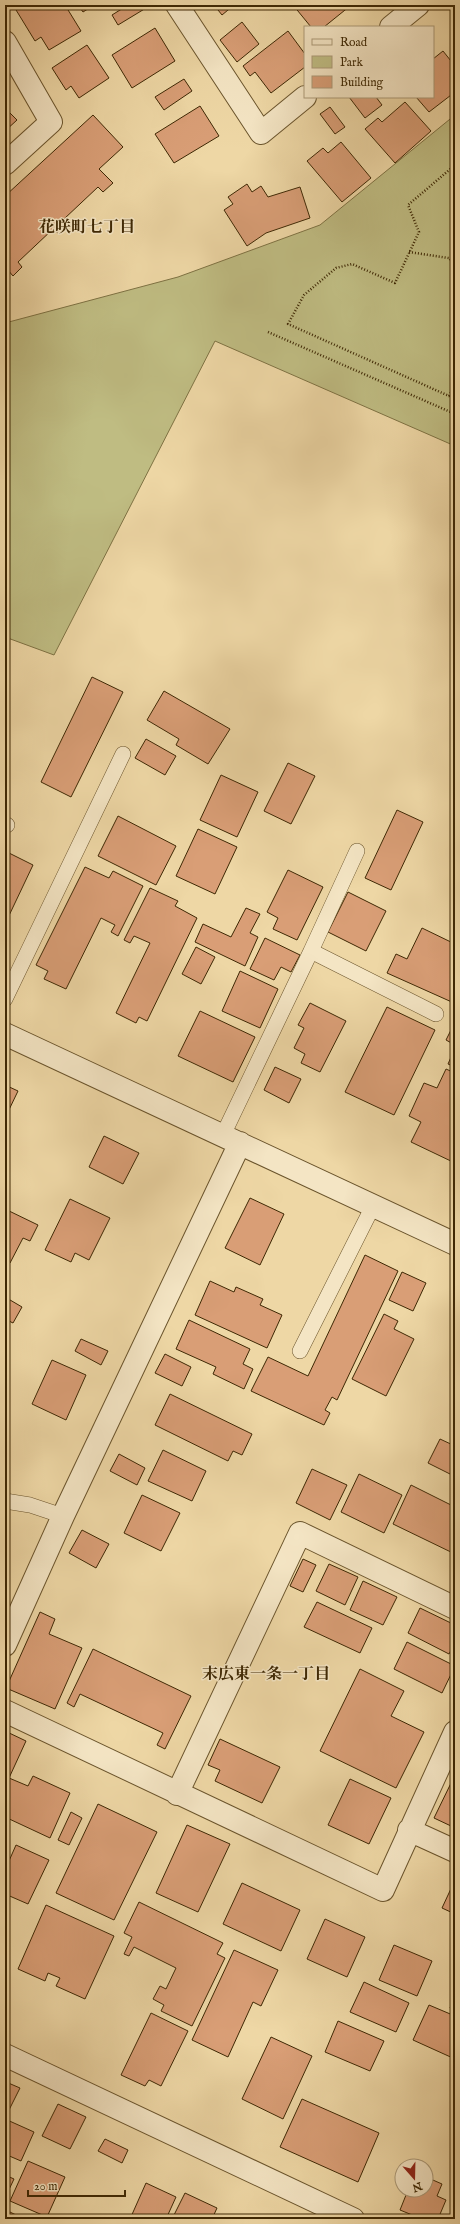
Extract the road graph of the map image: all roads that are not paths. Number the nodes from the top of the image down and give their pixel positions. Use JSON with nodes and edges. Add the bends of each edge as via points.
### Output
{"nodes":[{"id":1,"x":176,"y":5,"type":"edge"},
{"id":2,"x":418,"y":5,"type":"edge"},
{"id":3,"x":392,"y":26,"type":"edge"},
{"id":4,"x":5,"y":42,"type":"edge"},
{"id":5,"x":304,"y":98,"type":"edge"},
{"id":6,"x":5,"y":164,"type":"edge"},
{"id":7,"x":123,"y":754,"type":"dead end"},
{"id":8,"x":358,"y":851,"type":"dead end"},
{"id":9,"x":311,"y":951,"type":"junction"},
{"id":10,"x":5,"y":999,"type":"edge"},
{"id":11,"x":436,"y":1014,"type":"dead end"},
{"id":12,"x":5,"y":1034,"type":"edge"},
{"id":13,"x":232,"y":1139,"type":"junction"},
{"id":14,"x":372,"y":1206,"type":"junction"},
{"id":15,"x":455,"y":1244,"type":"edge"},
{"id":16,"x":300,"y":1351,"type":"dead end"},
{"id":17,"x":5,"y":1500,"type":"edge"},
{"id":18,"x":63,"y":1516,"type":"junction"},
{"id":19,"x":455,"y":1608,"type":"edge"},
{"id":20,"x":5,"y":1645,"type":"edge"},
{"id":21,"x":5,"y":1711,"type":"edge"},
{"id":22,"x":455,"y":1732,"type":"edge"},
{"id":23,"x":177,"y":1794,"type":"junction"},
{"id":24,"x":409,"y":1830,"type":"junction"},
{"id":25,"x":455,"y":1851,"type":"edge"},
{"id":26,"x":5,"y":2055,"type":"edge"},
{"id":27,"x":353,"y":2219,"type":"edge"}],
"edges":[{"from":1,"to":5,"type":"street","via":[[261,133]]},
{"from":2,"to":3,"type":"street"},
{"from":4,"to":6,"type":"street","via":[[51,122]]},
{"from":7,"to":10,"type":"lane"},
{"from":8,"to":9,"type":"lane"},
{"from":9,"to":11,"type":"lane"},
{"from":9,"to":13,"type":"lane"},
{"from":12,"to":13,"type":"street"},
{"from":13,"to":14,"type":"street"},
{"from":13,"to":18,"type":"street"},
{"from":14,"to":15,"type":"street"},
{"from":14,"to":16,"type":"lane"},
{"from":17,"to":18,"type":"lane"},
{"from":18,"to":20,"type":"street"},
{"from":19,"to":23,"type":"street","via":[[300,1533]]},
{"from":21,"to":23,"type":"street"},
{"from":22,"to":24,"type":"street"},
{"from":23,"to":24,"type":"street","via":[[383,1890]]},
{"from":24,"to":25,"type":"street"},
{"from":26,"to":27,"type":"street"}]}
